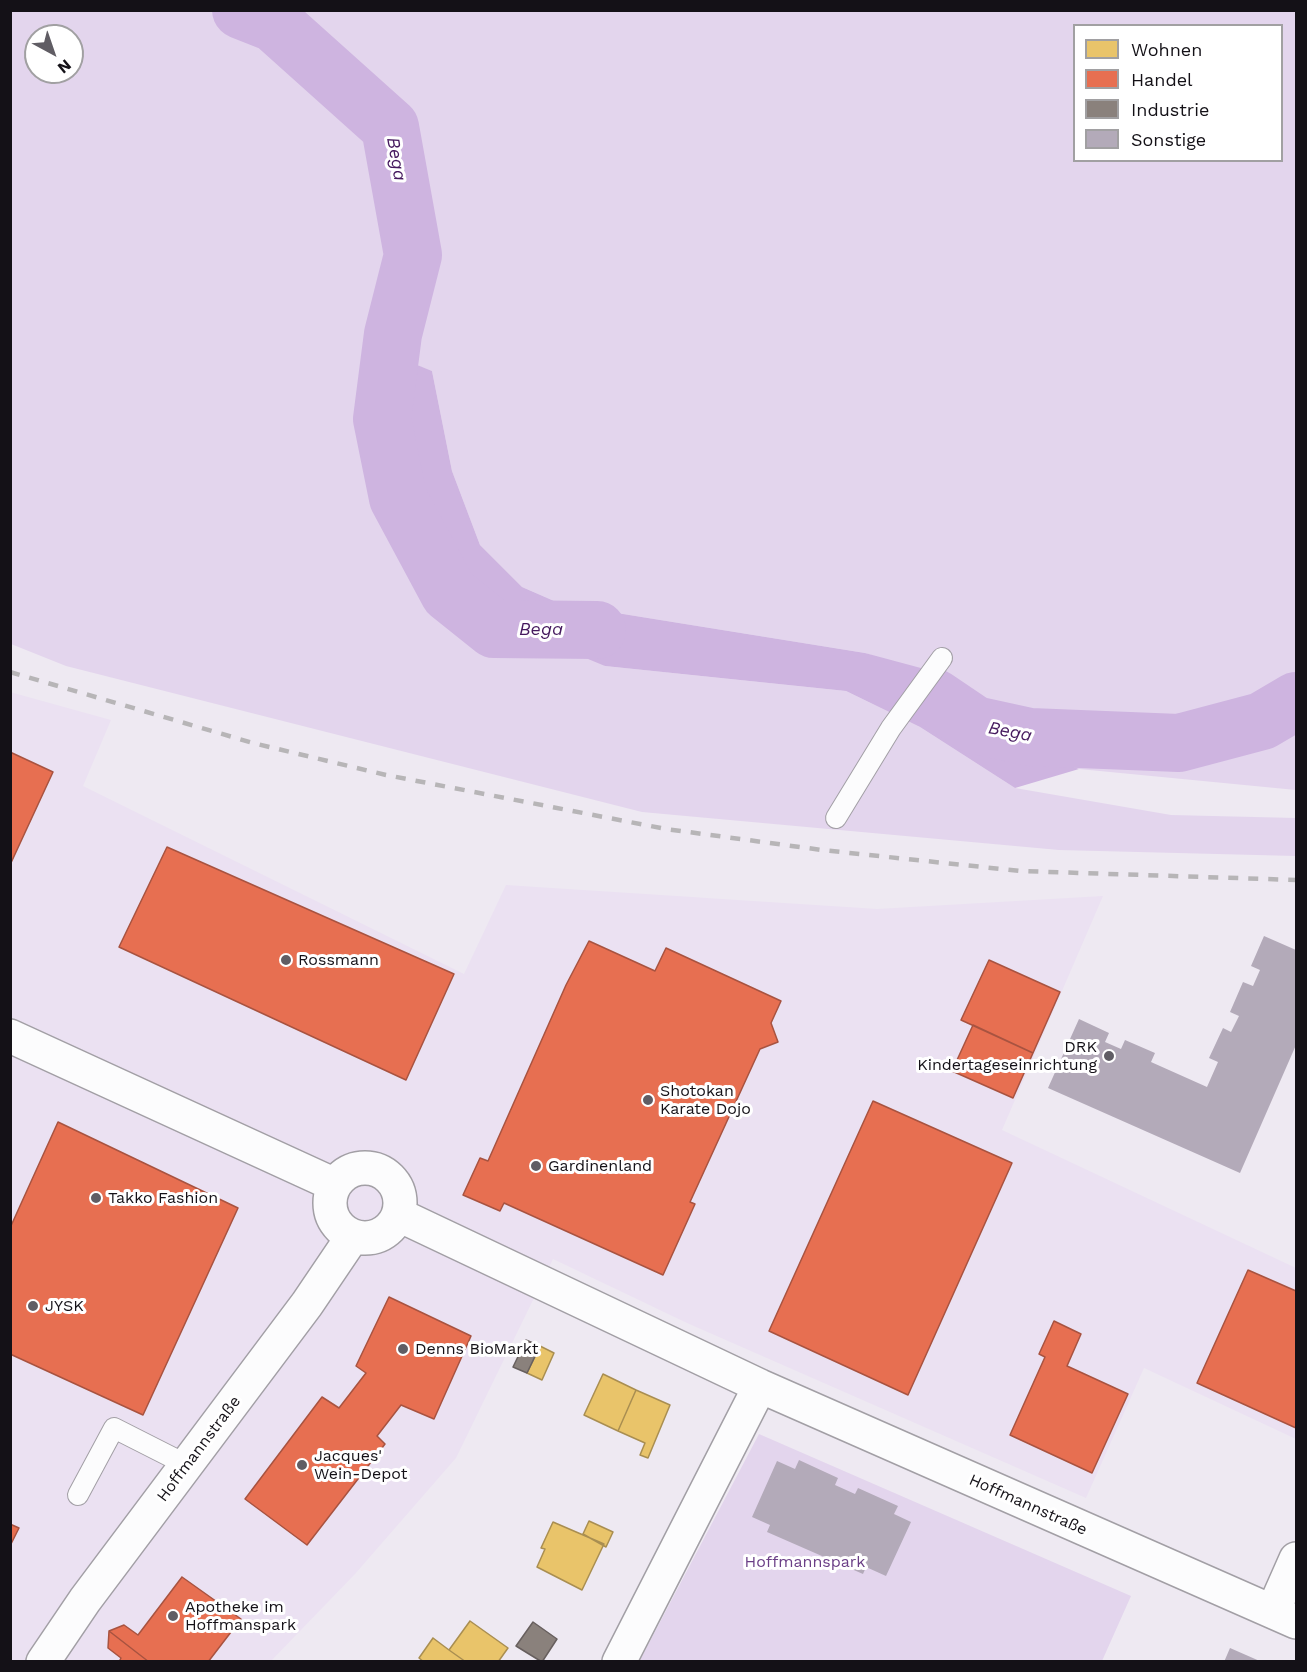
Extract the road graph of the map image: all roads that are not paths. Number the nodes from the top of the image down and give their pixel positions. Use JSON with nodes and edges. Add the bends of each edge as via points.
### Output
{"nodes":[{"id":1,"x":942,"y":658,"type":"dead end"},
{"id":2,"x":836,"y":818,"type":"dead end"},
{"id":3,"x":10,"y":1036,"type":"edge"},
{"id":4,"x":334,"y":1185,"type":"junction"},
{"id":5,"x":399,"y":1215,"type":"junction"},
{"id":6,"x":353,"y":1236,"type":"junction"},
{"id":7,"x":760,"y":1386,"type":"junction"},
{"id":8,"x":187,"y":1465,"type":"junction"},
{"id":9,"x":78,"y":1495,"type":"dead end"},
{"id":10,"x":1296,"y":1559,"type":"edge"},
{"id":11,"x":1285,"y":1617,"type":"edge"},
{"id":12,"x":43,"y":1662,"type":"edge"},
{"id":13,"x":619,"y":1662,"type":"edge"}],
"edges":[{"from":1,"to":2,"type":"lane","via":[[891,728]]},
{"from":3,"to":4,"type":"street"},
{"from":4,"to":5,"type":"street","via":[[354,1169],[378,1170],[397,1186]]},
{"from":4,"to":6,"type":"street","via":[[332,1215],[340,1228]]},
{"from":5,"to":6,"type":"street","via":[[380,1235]]},
{"from":5,"to":7,"type":"street","name":"Hoffmannstraße"},
{"from":6,"to":8,"type":"street","name":"Hoffmannstraße"},
{"from":7,"to":11,"type":"street","name":"Hoffmannstraße"},
{"from":7,"to":13,"type":"street"},
{"from":8,"to":9,"type":"lane","via":[[114,1428]]},
{"from":8,"to":12,"type":"street","name":"Hoffmannstraße"},
{"from":10,"to":11,"type":"street"}]}
